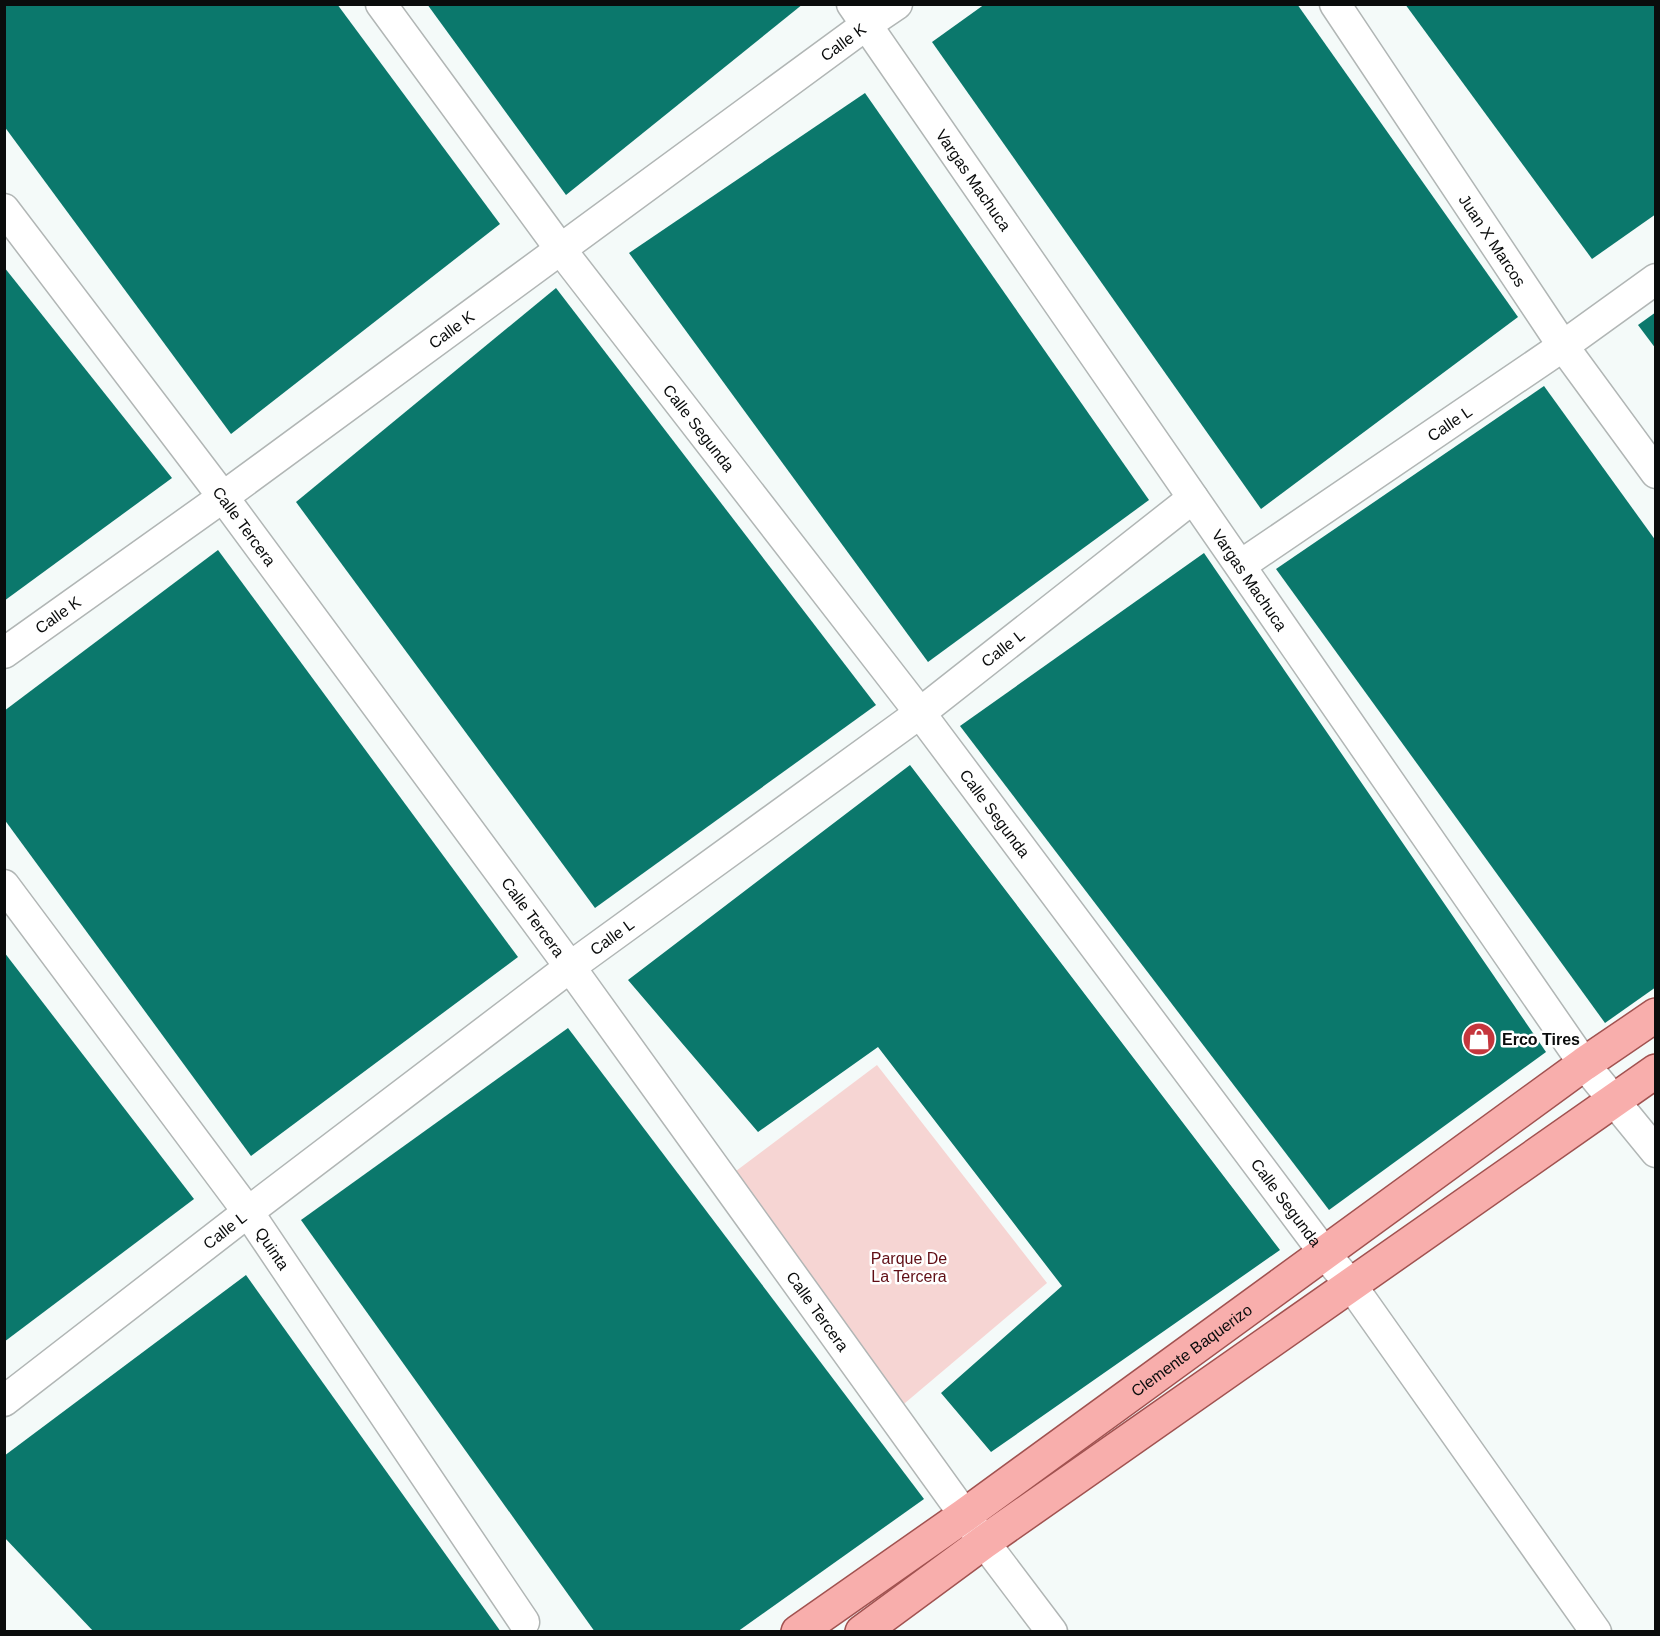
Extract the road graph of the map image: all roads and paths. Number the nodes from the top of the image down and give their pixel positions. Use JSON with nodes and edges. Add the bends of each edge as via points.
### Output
{"nodes":[{"id":1,"x":381,"y":4,"type":"edge"},
{"id":2,"x":897,"y":4,"type":"edge"},
{"id":3,"x":1335,"y":4,"type":"edge"},
{"id":4,"x":859,"y":15,"type":"edge"},
{"id":5,"x":4,"y":208,"type":"edge"},
{"id":6,"x":561,"y":250,"type":"junction"},
{"id":7,"x":1656,"y":279,"type":"edge"},
{"id":8,"x":1563,"y":346,"type":"junction"},
{"id":9,"x":1656,"y":472,"type":"edge"},
{"id":10,"x":224,"y":496,"type":"junction"},
{"id":11,"x":1193,"y":498,"type":"junction"},
{"id":12,"x":1241,"y":565,"type":"junction"},
{"id":13,"x":4,"y":653,"type":"edge"},
{"id":14,"x":920,"y":713,"type":"junction"},
{"id":15,"x":4,"y":885,"type":"edge"},
{"id":16,"x":570,"y":967,"type":"junction"},
{"id":17,"x":1656,"y":1015,"type":"edge"},
{"id":18,"x":1584,"y":1064,"type":"junction"},
{"id":19,"x":1656,"y":1071,"type":"edge"},
{"id":20,"x":1613,"y":1101,"type":"junction"},
{"id":21,"x":1656,"y":1152,"type":"edge"},
{"id":22,"x":248,"y":1212,"type":"junction"},
{"id":23,"x":1325,"y":1254,"type":"junction"},
{"id":24,"x":1351,"y":1285,"type":"junction"},
{"id":25,"x":4,"y":1401,"type":"edge"},
{"id":26,"x":965,"y":1515,"type":"junction"},
{"id":27,"x":984,"y":1542,"type":"junction"},
{"id":28,"x":524,"y":1622,"type":"dead end"},
{"id":29,"x":798,"y":1632,"type":"edge"},
{"id":30,"x":862,"y":1632,"type":"edge"},
{"id":31,"x":1052,"y":1632,"type":"edge"},
{"id":32,"x":1596,"y":1632,"type":"edge"}],
"edges":[{"from":1,"to":6,"type":"street","name":"Calle Segunda"},
{"from":2,"to":4,"type":"street","name":"Calle K"},
{"from":3,"to":8,"type":"street","name":"Juan X Marcos"},
{"from":4,"to":6,"type":"street","name":"Calle K"},
{"from":4,"to":11,"type":"street","name":"Vargas Machuca"},
{"from":5,"to":10,"type":"street","name":"Calle Tercera"},
{"from":6,"to":10,"type":"street","name":"Calle K"},
{"from":6,"to":14,"type":"street","name":"Calle Segunda"},
{"from":7,"to":8,"type":"street","name":"Calle L"},
{"from":8,"to":9,"type":"street","name":"Juan X Marcos"},
{"from":8,"to":12,"type":"street","name":"Calle L"},
{"from":10,"to":13,"type":"street","name":"Calle K"},
{"from":10,"to":16,"type":"street","name":"Calle Tercera"},
{"from":11,"to":12,"type":"street","name":"Vargas Machuca"},
{"from":11,"to":14,"type":"street","name":"Calle L"},
{"from":12,"to":18,"type":"street","name":"Vargas Machuca"},
{"from":14,"to":16,"type":"street","name":"Calle L"},
{"from":14,"to":23,"type":"street","name":"Calle Segunda"},
{"from":15,"to":22,"type":"street","name":"Quinta"},
{"from":16,"to":22,"type":"street","name":"Calle L"},
{"from":16,"to":26,"type":"street","name":"Calle Tercera"},
{"from":17,"to":18,"type":"main road","name":"Clemente Baquerizo"},
{"from":18,"to":20,"type":"street","name":"Vargas Machuca"},
{"from":18,"to":23,"type":"main road","name":"Clemente Baquerizo"},
{"from":19,"to":20,"type":"main road"},
{"from":20,"to":21,"type":"street","name":"Vargas Machuca"},
{"from":20,"to":24,"type":"main road"},
{"from":22,"to":25,"type":"street","name":"Calle L"},
{"from":22,"to":28,"type":"street","name":"Quinta"},
{"from":23,"to":24,"type":"street","name":"Calle Segunda"},
{"from":23,"to":26,"type":"main road","name":"Clemente Baquerizo"},
{"from":24,"to":27,"type":"main road"},
{"from":24,"to":32,"type":"street","name":"Calle Segunda"},
{"from":26,"to":27,"type":"street","name":"Calle Tercera"},
{"from":26,"to":29,"type":"main road","name":"Clemente Baquerizo"},
{"from":27,"to":30,"type":"main road"},
{"from":27,"to":31,"type":"street","name":"Calle Tercera"}]}
